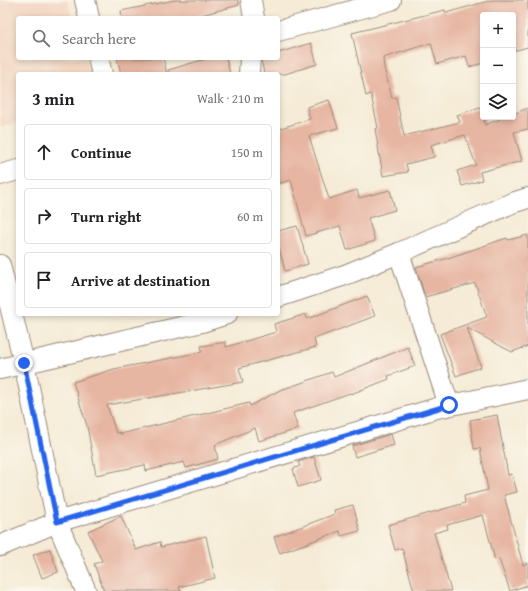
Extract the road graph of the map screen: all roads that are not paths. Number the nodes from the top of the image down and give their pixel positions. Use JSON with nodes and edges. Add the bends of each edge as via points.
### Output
{"nodes":[{"id":1,"x":84,"y":0,"type":"edge"},
{"id":2,"x":251,"y":0,"type":"edge"},
{"id":3,"x":391,"y":0,"type":"edge"},
{"id":4,"x":88,"y":16,"type":"edge"},
{"id":5,"x":254,"y":16,"type":"edge"},
{"id":6,"x":280,"y":30,"type":"edge"},
{"id":7,"x":98,"y":60,"type":"edge"},
{"id":8,"x":250,"y":60,"type":"edge"},
{"id":9,"x":102,"y":72,"type":"edge"},
{"id":10,"x":249,"y":72,"type":"edge"},
{"id":11,"x":16,"y":171,"type":"edge"},
{"id":12,"x":0,"y":175,"type":"edge"},
{"id":13,"x":528,"y":198,"type":"edge"},
{"id":14,"x":399,"y":253,"type":"junction"},
{"id":15,"x":0,"y":265,"type":"edge"},
{"id":16,"x":280,"y":296,"type":"edge"},
{"id":17,"x":221,"y":316,"type":"edge"},
{"id":18,"x":24,"y":363,"type":"junction"},
{"id":19,"x":0,"y":369,"type":"edge"},
{"id":20,"x":528,"y":389,"type":"edge"},
{"id":21,"x":449,"y":405,"type":"junction"},
{"id":22,"x":57,"y":522,"type":"junction"},
{"id":23,"x":0,"y":546,"type":"edge"},
{"id":24,"x":86,"y":591,"type":"edge"}],
"edges":[{"from":1,"to":4,"type":"street"},
{"from":2,"to":5,"type":"street"},
{"from":3,"to":6,"type":"street"},
{"from":7,"to":9,"type":"street"},
{"from":8,"to":10,"type":"street"},
{"from":11,"to":12,"type":"street"},
{"from":13,"to":14,"type":"street"},
{"from":14,"to":16,"type":"street","via":[[345,275]]},
{"from":14,"to":21,"type":"street"},
{"from":15,"to":18,"type":"street"},
{"from":17,"to":18,"type":"street"},
{"from":18,"to":19,"type":"street"},
{"from":18,"to":22,"type":"street"},
{"from":20,"to":21,"type":"street"},
{"from":21,"to":22,"type":"street"},
{"from":22,"to":23,"type":"street"},
{"from":22,"to":24,"type":"street"}]}
